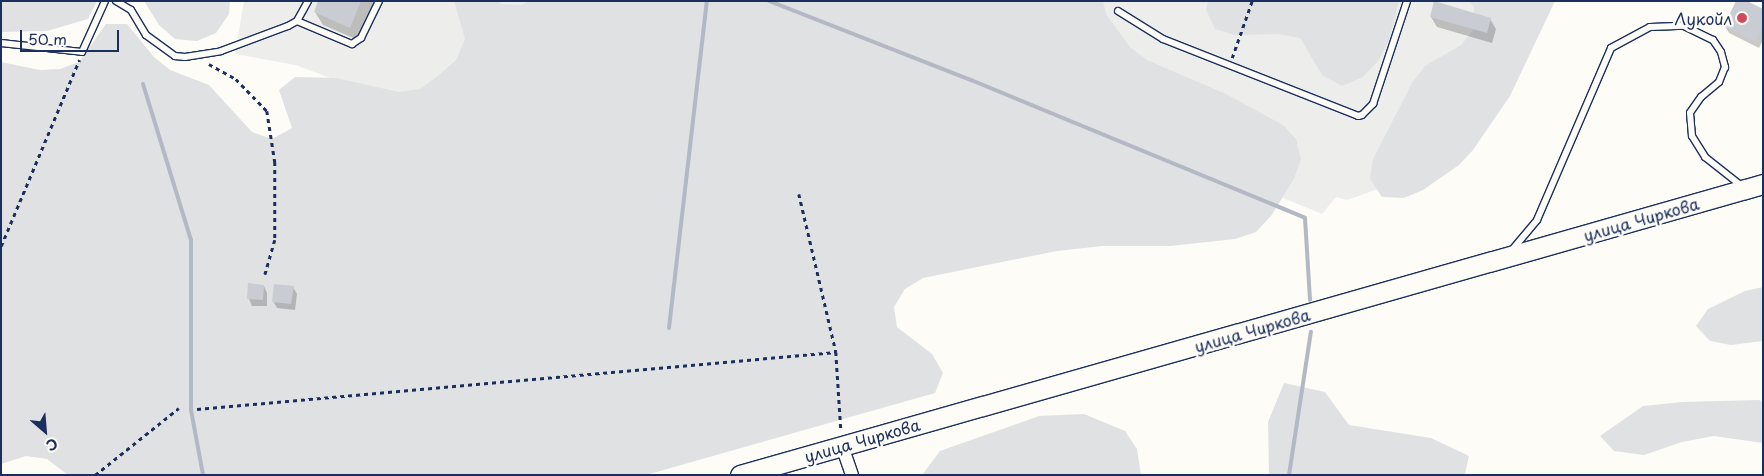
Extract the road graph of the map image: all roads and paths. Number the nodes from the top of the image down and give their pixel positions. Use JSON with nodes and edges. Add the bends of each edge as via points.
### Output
{"nodes":[{"id":1,"x":105,"y":1,"type":"edge"},
{"id":2,"x":116,"y":1,"type":"edge"},
{"id":3,"x":308,"y":1,"type":"edge"},
{"id":4,"x":378,"y":1,"type":"edge"},
{"id":5,"x":1252,"y":1,"type":"edge"},
{"id":6,"x":1407,"y":1,"type":"edge"},
{"id":7,"x":1118,"y":11,"type":"dead end"},
{"id":8,"x":297,"y":21,"type":"junction"},
{"id":9,"x":1,"y":43,"type":"edge"},
{"id":10,"x":82,"y":52,"type":"junction"},
{"id":11,"x":185,"y":58,"type":"junction"},
{"id":12,"x":1229,"y":66,"type":"junction"},
{"id":13,"x":1754,"y":187,"type":"edge"},
{"id":14,"x":799,"y":194,"type":"dead end"},
{"id":15,"x":1,"y":246,"type":"edge"},
{"id":16,"x":1506,"y":258,"type":"junction"},
{"id":17,"x":265,"y":275,"type":"dead end"},
{"id":18,"x":836,"y":352,"type":"junction"},
{"id":19,"x":179,"y":408,"type":"dead end"},
{"id":20,"x":197,"y":409,"type":"dead end"},
{"id":21,"x":842,"y":446,"type":"junction"},
{"id":22,"x":95,"y":475,"type":"edge"},
{"id":23,"x":740,"y":475,"type":"edge"},
{"id":24,"x":852,"y":475,"type":"edge"}],
"edges":[{"from":1,"to":10,"type":"lane"},
{"from":2,"to":11,"type":"lane","via":[[131,10],[146,34],[175,56]]},
{"from":3,"to":8,"type":"lane"},
{"from":4,"to":8,"type":"lane","via":[[361,38],[352,44]]},
{"from":5,"to":12,"type":"path"},
{"from":6,"to":12,"type":"lane","via":[[1373,104],[1362,115]]},
{"from":7,"to":12,"type":"lane","via":[[1163,39]]},
{"from":8,"to":11,"type":"lane","via":[[221,51]]},
{"from":9,"to":10,"type":"lane"},
{"from":10,"to":15,"type":"path"},
{"from":11,"to":17,"type":"path","via":[[213,65],[236,79],[267,111],[275,162],[275,240]]},
{"from":13,"to":16,"type":"main road","name":"улица Чиркова"},
{"from":13,"to":16,"type":"lane","via":[[1705,157],[1692,136],[1690,113],[1701,97],[1719,82],[1725,67],[1721,52],[1713,40],[1684,26],[1650,27],[1610,48],[1537,220]]},
{"from":14,"to":18,"type":"path"},
{"from":16,"to":21,"type":"main road","name":"улица Чиркова"},
{"from":18,"to":20,"type":"path"},
{"from":18,"to":21,"type":"path"},
{"from":19,"to":22,"type":"path"},
{"from":21,"to":23,"type":"main road","name":"улица Чиркова"},
{"from":21,"to":24,"type":"street"}]}
